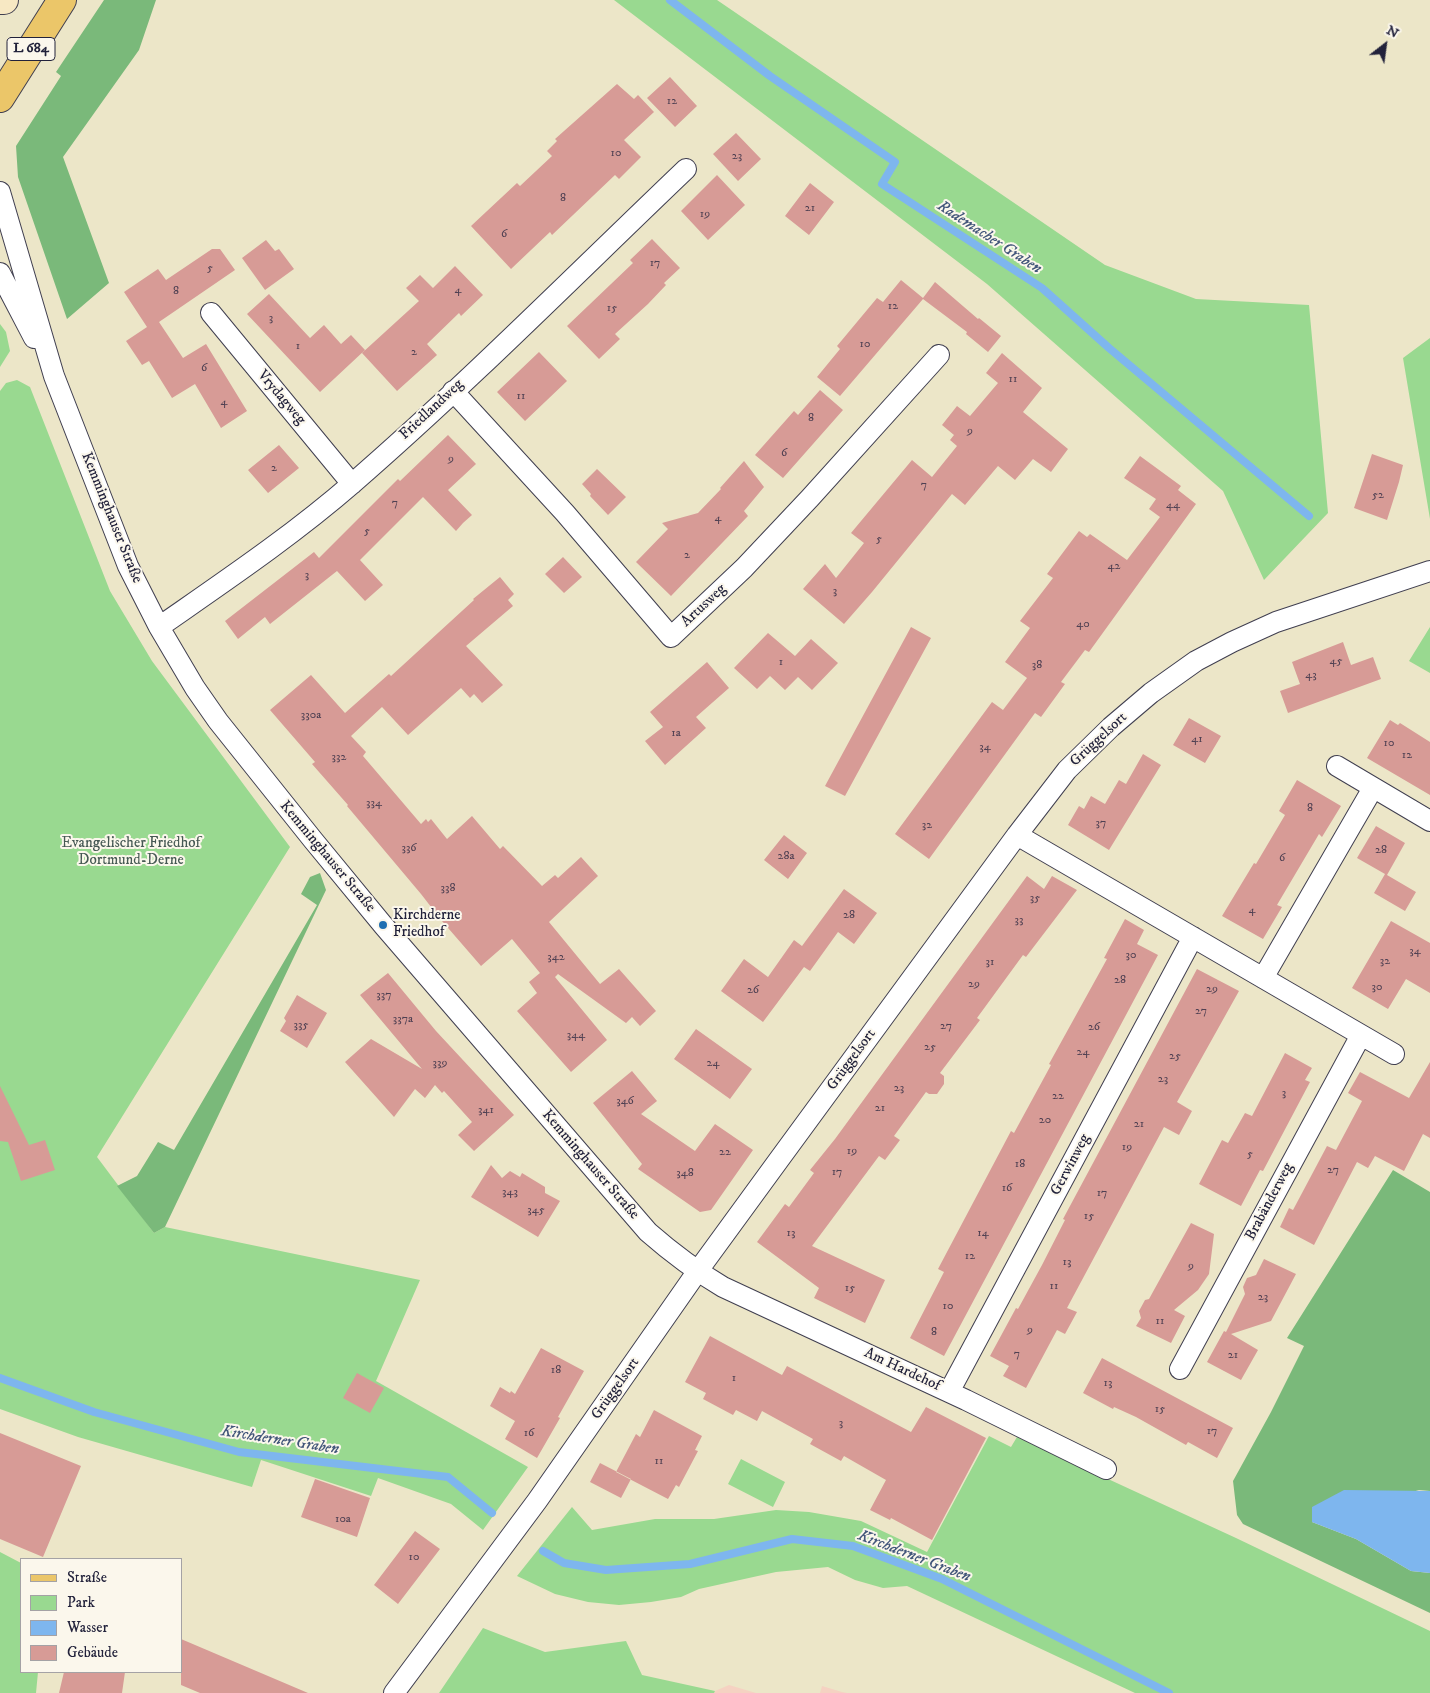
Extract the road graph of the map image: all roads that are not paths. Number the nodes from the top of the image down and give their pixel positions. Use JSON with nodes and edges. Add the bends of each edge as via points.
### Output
{"nodes":[{"id":1,"x":0,"y":0,"type":"edge"},
{"id":2,"x":4,"y":0,"type":"edge"},
{"id":3,"x":62,"y":0,"type":"edge"},
{"id":4,"x":0,"y":98,"type":"edge"},
{"id":5,"x":686,"y":169,"type":"dead end"},
{"id":6,"x":0,"y":192,"type":"edge"},
{"id":7,"x":0,"y":273,"type":"edge"},
{"id":8,"x":8,"y":300,"type":"edge"},
{"id":9,"x":211,"y":313,"type":"dead end"},
{"id":10,"x":939,"y":355,"type":"dead end"},
{"id":11,"x":54,"y":376,"type":"junction"},
{"id":12,"x":453,"y":391,"type":"junction"},
{"id":13,"x":352,"y":484,"type":"junction"},
{"id":14,"x":1430,"y":571,"type":"edge"},
{"id":15,"x":159,"y":627,"type":"junction"},
{"id":16,"x":1337,"y":766,"type":"dead end"},
{"id":17,"x":1373,"y":788,"type":"junction"},
{"id":18,"x":1430,"y":821,"type":"edge"},
{"id":19,"x":1018,"y":835,"type":"junction"},
{"id":20,"x":1193,"y":937,"type":"junction"},
{"id":21,"x":1263,"y":978,"type":"junction"},
{"id":22,"x":1361,"y":1035,"type":"junction"},
{"id":23,"x":1394,"y":1054,"type":"dead end"},
{"id":24,"x":697,"y":1272,"type":"junction"},
{"id":25,"x":1180,"y":1368,"type":"dead end"},
{"id":26,"x":949,"y":1392,"type":"junction"},
{"id":27,"x":1106,"y":1468,"type":"dead end"},
{"id":28,"x":394,"y":1693,"type":"edge"}],
"edges":[{"from":1,"to":2,"type":"main road"},
{"from":3,"to":4,"type":"main road","number":"L 684"},
{"from":5,"to":12,"type":"street","name":"Friedlandweg"},
{"from":6,"to":11,"type":"street","name":"Kemminghauser Straße"},
{"from":7,"to":8,"type":"street","name":"Kemminghauser Straße"},
{"from":8,"to":11,"type":"street","name":"Kemminghauser Straße"},
{"from":9,"to":13,"type":"street","name":"Vrydagweg"},
{"from":10,"to":12,"type":"street","name":"Artusweg","via":[[744,568],[671,637],[565,513]]},
{"from":11,"to":15,"type":"street","name":"Kemminghauser Straße","via":[[128,566]]},
{"from":12,"to":13,"type":"street","name":"Friedlandweg"},
{"from":13,"to":15,"type":"street","name":"Friedlandweg","via":[[264,554]]},
{"from":14,"to":19,"type":"street","name":"Grüggelsort","via":[[1276,622],[1196,662],[1151,693],[1111,727],[1067,770]]},
{"from":15,"to":24,"type":"street","name":"Kemminghauser Straße","via":[[218,721],[378,918],[648,1232]]},
{"from":16,"to":17,"type":"street"},
{"from":17,"to":18,"type":"street"},
{"from":17,"to":21,"type":"street"},
{"from":19,"to":20,"type":"street"},
{"from":19,"to":24,"type":"street","name":"Grüggelsort"},
{"from":20,"to":21,"type":"street"},
{"from":20,"to":26,"type":"street","name":"Gerwinweg"},
{"from":21,"to":22,"type":"street"},
{"from":22,"to":23,"type":"street"},
{"from":22,"to":25,"type":"street","name":"Brabänderweg"},
{"from":24,"to":26,"type":"street","name":"Am Hardehof"},
{"from":24,"to":28,"type":"street","name":"Grüggelsort","via":[[537,1501]]},
{"from":26,"to":27,"type":"street","name":"Am Hardehof"}]}
